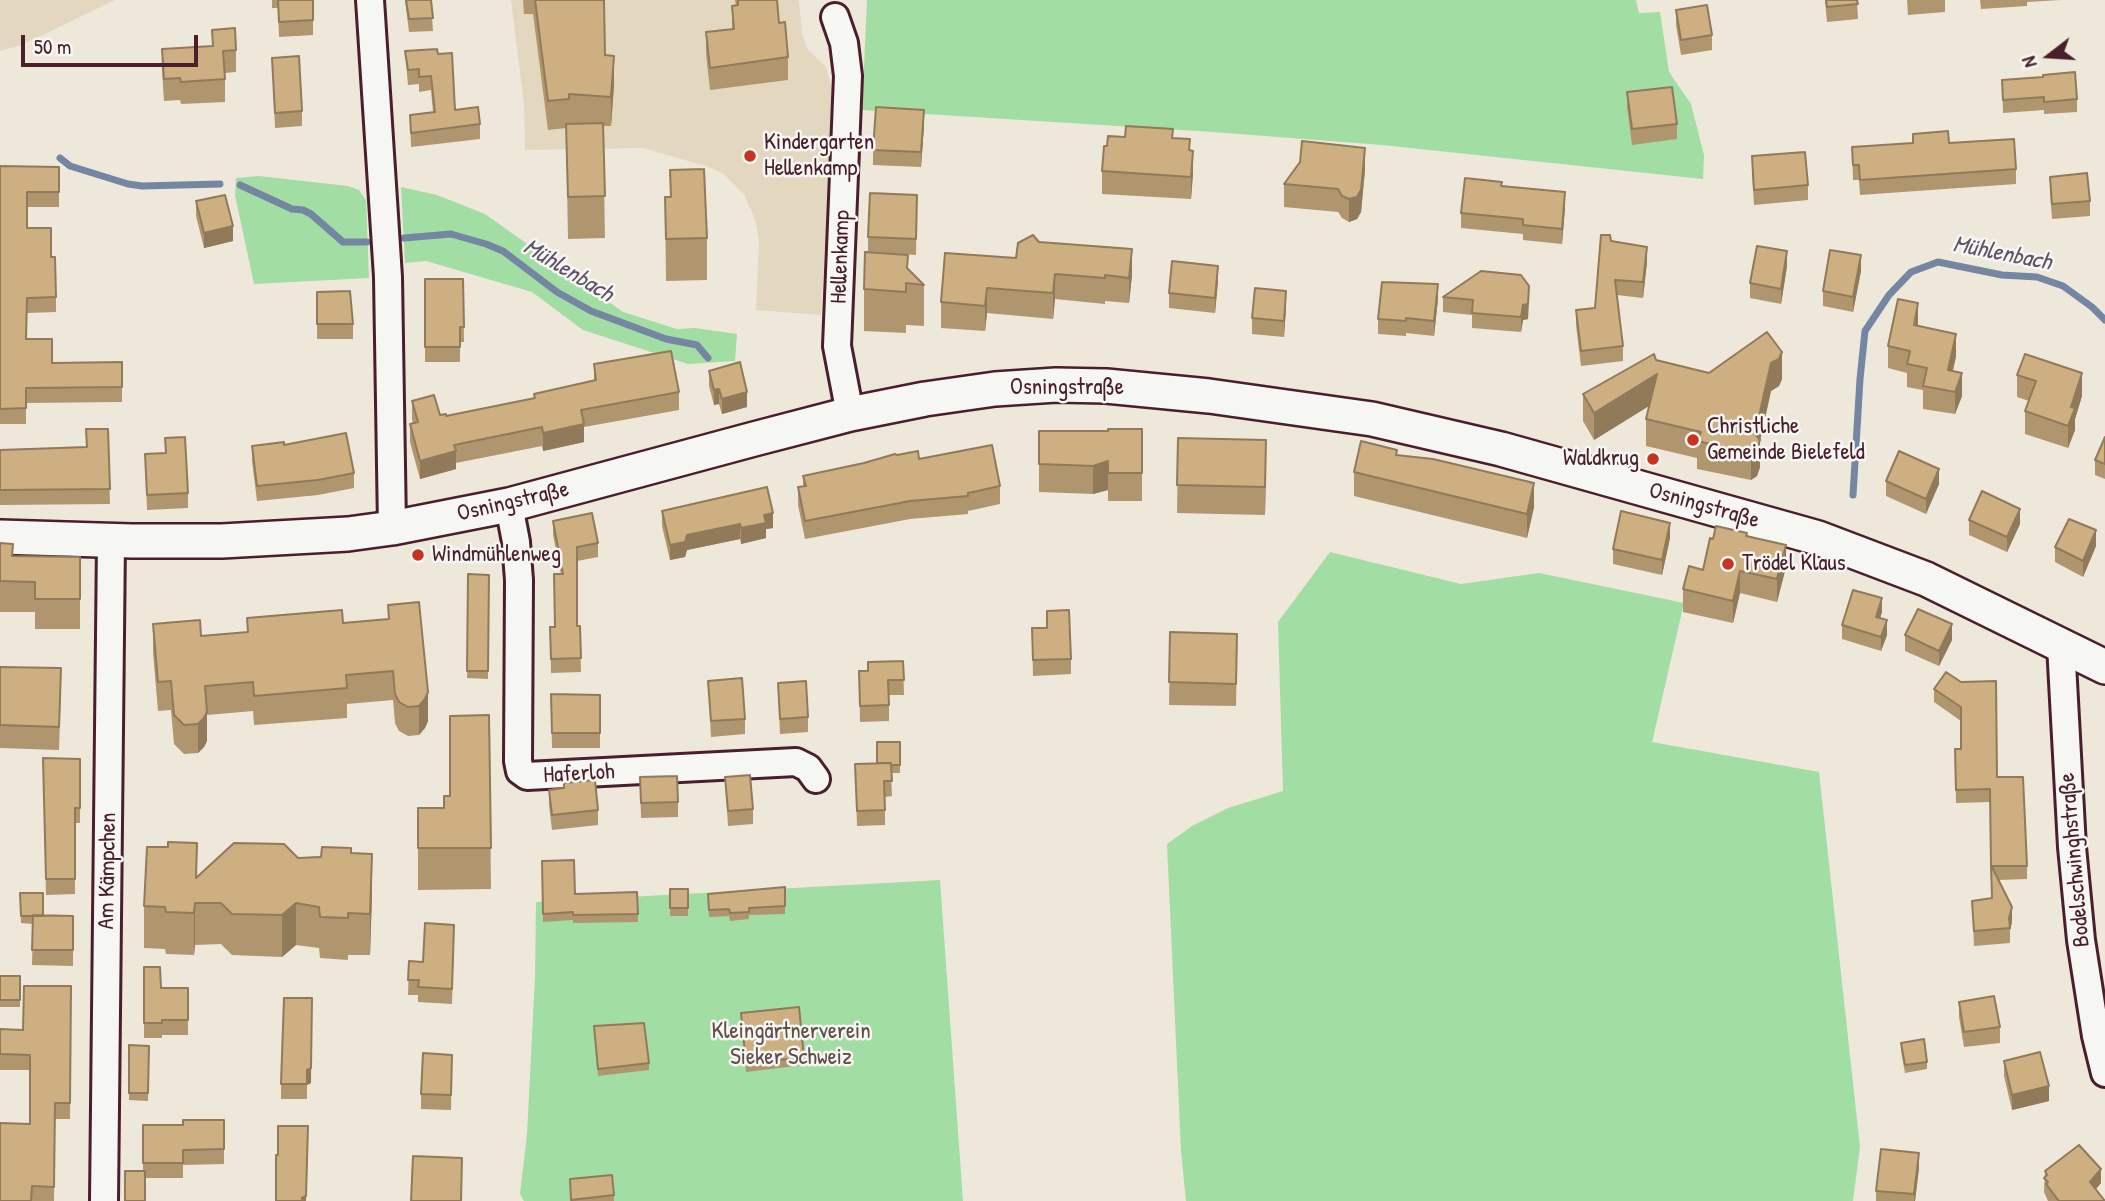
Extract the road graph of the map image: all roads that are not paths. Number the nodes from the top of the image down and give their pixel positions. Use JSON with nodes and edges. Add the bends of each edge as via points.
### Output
{"nodes":[{"id":1,"x":370,"y":0,"type":"edge"},
{"id":2,"x":835,"y":17,"type":"dead end"},
{"id":3,"x":850,"y":414,"type":"junction"},
{"id":4,"x":509,"y":505,"type":"junction"},
{"id":5,"x":393,"y":528,"type":"junction"},
{"id":6,"x":0,"y":537,"type":"edge"},
{"id":7,"x":111,"y":541,"type":"junction"},
{"id":8,"x":2061,"y":645,"type":"junction"},
{"id":9,"x":2105,"y":667,"type":"edge"},
{"id":10,"x":816,"y":779,"type":"dead end"},
{"id":11,"x":2105,"y":1073,"type":"edge"},
{"id":12,"x":104,"y":1201,"type":"edge"}],
"edges":[{"from":1,"to":5,"type":"street","via":[[387,264]]},
{"from":2,"to":3,"type":"street","name":"Hellenkamp","via":[[848,76],[837,346]]},
{"from":3,"to":4,"type":"main road","name":"Osningstraße"},
{"from":3,"to":8,"type":"main road","name":"Osningstraße","via":[[983,390],[1056,385],[1173,391],[1371,419],[1501,449],[1818,538],[1926,579]]},
{"from":4,"to":5,"type":"main road","name":"Osningstraße"},
{"from":4,"to":10,"type":"street","name":"Haferloh","via":[[519,580],[520,771],[527,776],[796,762]]},
{"from":5,"to":7,"type":"main road","name":"Osningstraße","via":[[222,541]]},
{"from":6,"to":7,"type":"main road","name":"Osningstraße"},
{"from":7,"to":12,"type":"street","name":"Am Kämpchen"},
{"from":8,"to":9,"type":"main road","name":"Osningstraße"},
{"from":8,"to":11,"type":"street","name":"Bodelschwinghstraße","via":[[2080,927]]}]}
